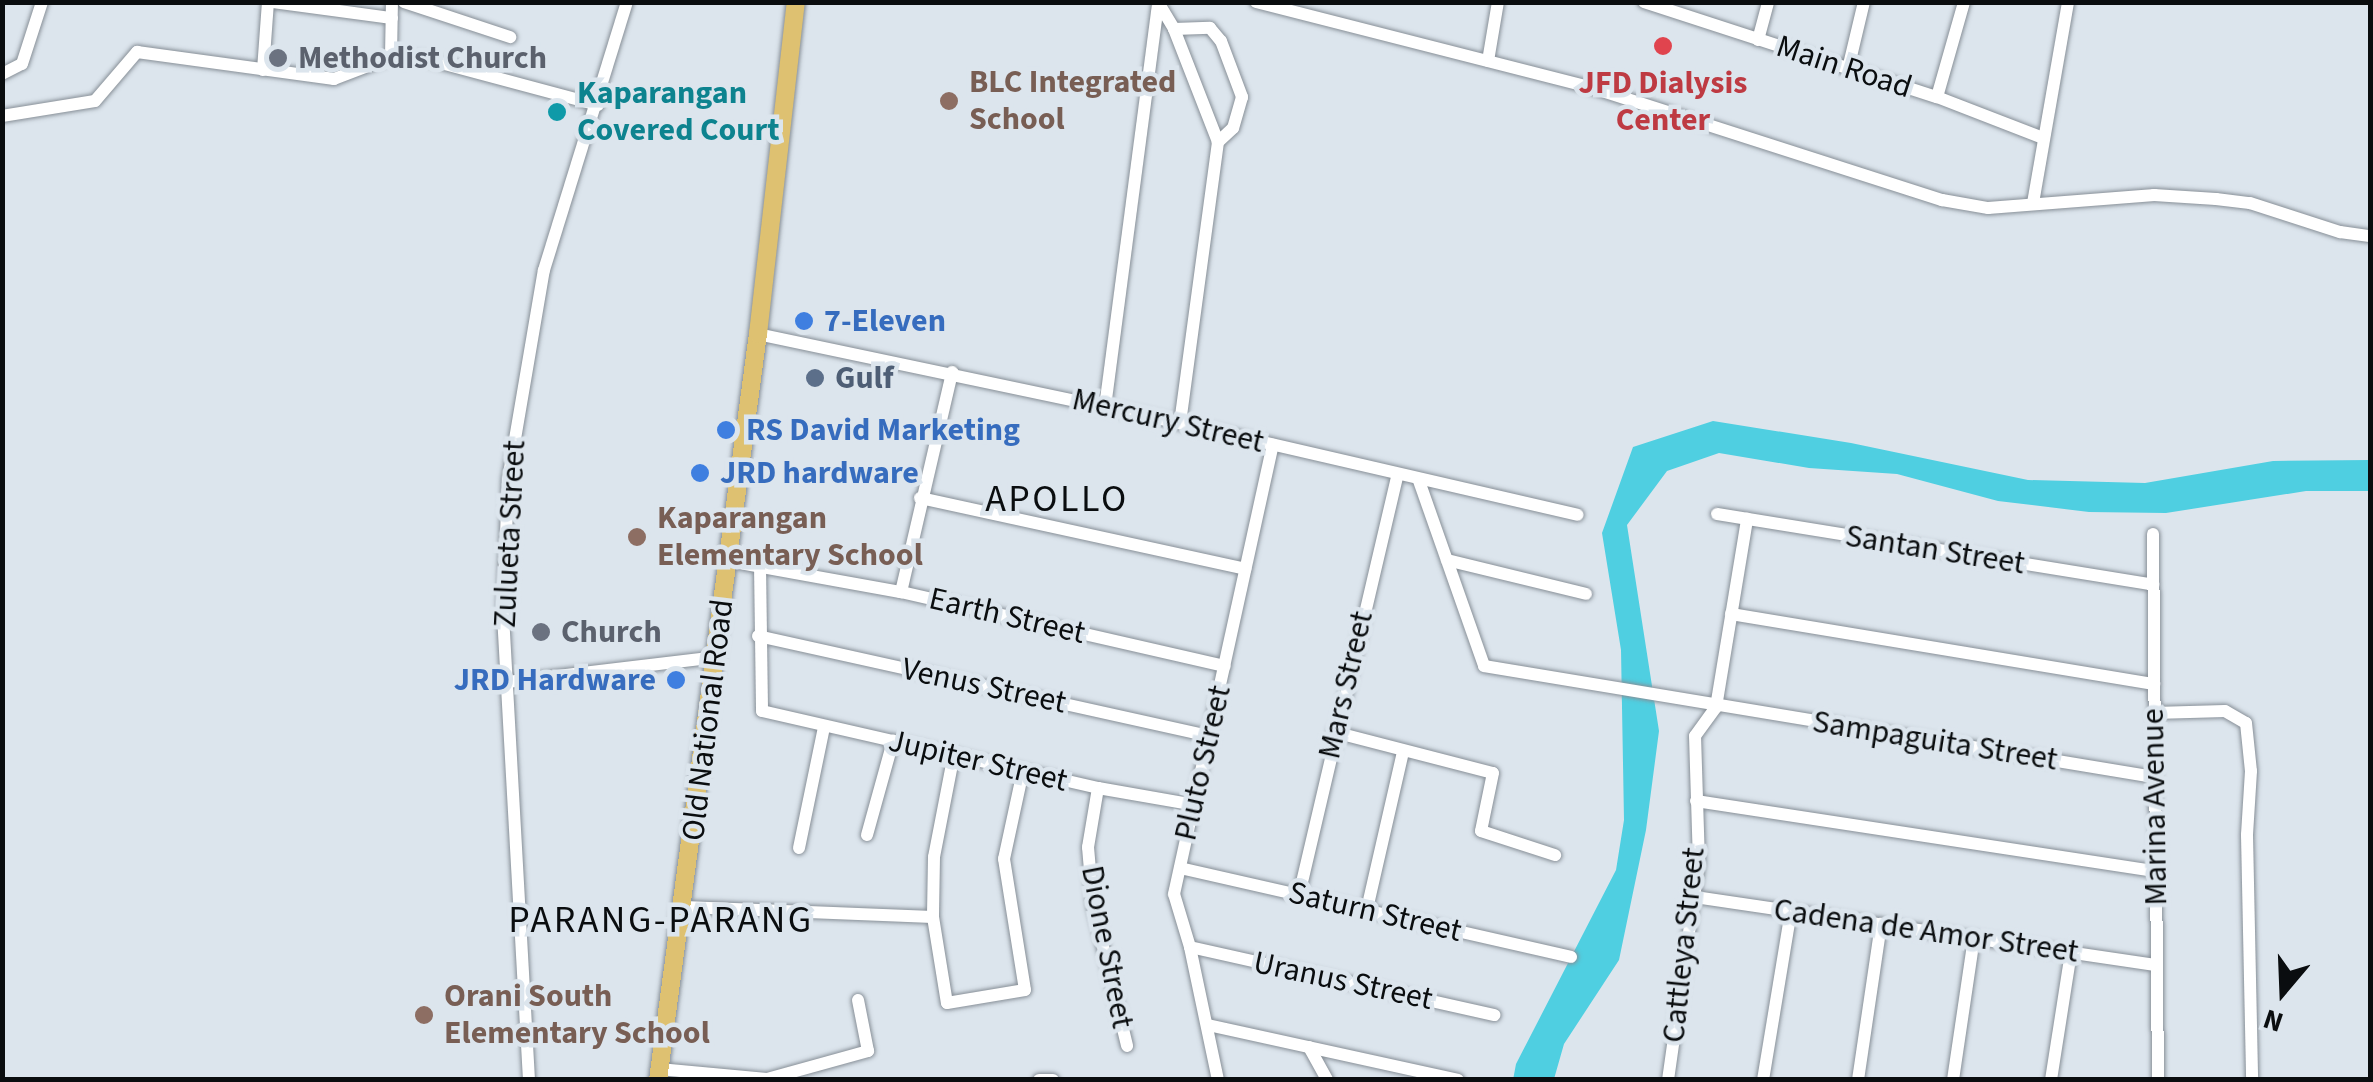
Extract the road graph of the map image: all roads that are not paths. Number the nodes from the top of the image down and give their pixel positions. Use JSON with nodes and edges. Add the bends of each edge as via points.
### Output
{"nodes":[{"id":1,"x":42,"y":2,"type":"edge"},
{"id":2,"x":270,"y":2,"type":"edge"},
{"id":3,"x":392,"y":2,"type":"edge"},
{"id":4,"x":404,"y":2,"type":"edge"},
{"id":5,"x":627,"y":2,"type":"edge"},
{"id":6,"x":796,"y":2,"type":"edge"},
{"id":7,"x":1256,"y":2,"type":"edge"},
{"id":8,"x":1498,"y":2,"type":"edge"},
{"id":9,"x":1644,"y":2,"type":"edge"},
{"id":10,"x":1768,"y":2,"type":"edge"},
{"id":11,"x":1864,"y":2,"type":"edge"},
{"id":12,"x":1964,"y":2,"type":"edge"},
{"id":13,"x":2068,"y":2,"type":"edge"},
{"id":14,"x":1158,"y":4,"type":"edge"},
{"id":15,"x":1668,"y":6,"type":"edge"},
{"id":16,"x":392,"y":18,"type":"junction"},
{"id":17,"x":1174,"y":29,"type":"junction"},
{"id":18,"x":510,"y":38,"type":"dead end"},
{"id":19,"x":1758,"y":40,"type":"junction"},
{"id":20,"x":391,"y":56,"type":"junction"},
{"id":21,"x":1488,"y":60,"type":"junction"},
{"id":22,"x":1848,"y":69,"type":"junction"},
{"id":23,"x":264,"y":70,"type":"junction"},
{"id":24,"x":2,"y":74,"type":"edge"},
{"id":25,"x":1937,"y":97,"type":"junction"},
{"id":26,"x":598,"y":105,"type":"junction"},
{"id":27,"x":2,"y":116,"type":"edge"},
{"id":28,"x":2043,"y":138,"type":"junction"},
{"id":29,"x":1218,"y":142,"type":"junction"},
{"id":30,"x":2033,"y":203,"type":"junction"},
{"id":31,"x":2370,"y":236,"type":"edge"},
{"id":32,"x":758,"y":334,"type":"junction"},
{"id":33,"x":952,"y":372,"type":"junction"},
{"id":34,"x":1105,"y":407,"type":"junction"},
{"id":35,"x":1180,"y":423,"type":"junction"},
{"id":36,"x":1274,"y":445,"type":"junction"},
{"id":37,"x":1396,"y":476,"type":"junction"},
{"id":38,"x":1418,"y":481,"type":"junction"},
{"id":39,"x":920,"y":498,"type":"junction"},
{"id":40,"x":1717,"y":514,"type":"dead end"},
{"id":41,"x":1577,"y":516,"type":"dead end"},
{"id":42,"x":1747,"y":519,"type":"junction"},
{"id":43,"x":2153,"y":534,"type":"dead end"},
{"id":44,"x":1447,"y":560,"type":"junction"},
{"id":45,"x":728,"y":561,"type":"junction"},
{"id":46,"x":760,"y":565,"type":"junction"},
{"id":47,"x":1245,"y":569,"type":"junction"},
{"id":48,"x":2153,"y":585,"type":"junction"},
{"id":49,"x":901,"y":592,"type":"junction"},
{"id":50,"x":1586,"y":594,"type":"dead end"},
{"id":51,"x":1731,"y":614,"type":"junction"},
{"id":52,"x":758,"y":636,"type":"junction"},
{"id":53,"x":716,"y":658,"type":"junction"},
{"id":54,"x":1225,"y":666,"type":"junction"},
{"id":55,"x":507,"y":682,"type":"junction"},
{"id":56,"x":2154,"y":684,"type":"junction"},
{"id":57,"x":1716,"y":707,"type":"junction"},
{"id":58,"x":2154,"y":713,"type":"junction"},
{"id":59,"x":824,"y":727,"type":"junction"},
{"id":60,"x":1334,"y":732,"type":"junction"},
{"id":61,"x":1209,"y":736,"type":"junction"},
{"id":62,"x":894,"y":742,"type":"junction"},
{"id":63,"x":1403,"y":752,"type":"junction"},
{"id":64,"x":954,"y":754,"type":"junction"},
{"id":65,"x":1023,"y":771,"type":"junction"},
{"id":66,"x":2154,"y":778,"type":"junction"},
{"id":67,"x":1098,"y":788,"type":"junction"},
{"id":68,"x":1696,"y":801,"type":"junction"},
{"id":69,"x":1195,"y":805,"type":"junction"},
{"id":70,"x":867,"y":835,"type":"dead end"},
{"id":71,"x":798,"y":848,"type":"dead end"},
{"id":72,"x":1555,"y":855,"type":"dead end"},
{"id":73,"x":1180,"y":868,"type":"junction"},
{"id":74,"x":2155,"y":871,"type":"junction"},
{"id":75,"x":1299,"y":895,"type":"junction"},
{"id":76,"x":1695,"y":897,"type":"junction"},
{"id":77,"x":684,"y":907,"type":"junction"},
{"id":78,"x":1366,"y":908,"type":"junction"},
{"id":79,"x":1791,"y":911,"type":"junction"},
{"id":80,"x":933,"y":916,"type":"junction"},
{"id":81,"x":1881,"y":924,"type":"junction"},
{"id":82,"x":1974,"y":938,"type":"junction"},
{"id":83,"x":1190,"y":947,"type":"junction"},
{"id":84,"x":2071,"y":952,"type":"junction"},
{"id":85,"x":1571,"y":956,"type":"dead end"},
{"id":86,"x":2157,"y":965,"type":"junction"},
{"id":87,"x":858,"y":1000,"type":"dead end"},
{"id":88,"x":1496,"y":1014,"type":"dead end"},
{"id":89,"x":1208,"y":1025,"type":"junction"},
{"id":90,"x":1127,"y":1046,"type":"dead end"},
{"id":91,"x":1308,"y":1047,"type":"junction"},
{"id":92,"x":659,"y":1074,"type":"edge"},
{"id":93,"x":529,"y":1080,"type":"edge"},
{"id":94,"x":1040,"y":1080,"type":"edge"},
{"id":95,"x":1054,"y":1080,"type":"edge"},
{"id":96,"x":1218,"y":1080,"type":"edge"},
{"id":97,"x":1328,"y":1080,"type":"edge"},
{"id":98,"x":1458,"y":1080,"type":"edge"},
{"id":99,"x":1672,"y":1080,"type":"edge"},
{"id":100,"x":1763,"y":1080,"type":"edge"},
{"id":101,"x":1858,"y":1080,"type":"edge"},
{"id":102,"x":1953,"y":1080,"type":"edge"},
{"id":103,"x":2051,"y":1080,"type":"edge"},
{"id":104,"x":2158,"y":1080,"type":"edge"},
{"id":105,"x":2252,"y":1080,"type":"edge"}],
"edges":[{"from":1,"to":24,"type":"street","via":[[22,64]]},
{"from":2,"to":16,"type":"street"},
{"from":2,"to":23,"type":"street"},
{"from":3,"to":16,"type":"street"},
{"from":4,"to":18,"type":"street"},
{"from":5,"to":26,"type":"street","name":"Zulueta Street"},
{"from":6,"to":32,"type":"main road","name":"Old National Road"},
{"from":7,"to":21,"type":"street"},
{"from":8,"to":21,"type":"street"},
{"from":9,"to":15,"type":"street","name":"Main Road"},
{"from":10,"to":19,"type":"street"},
{"from":11,"to":22,"type":"street"},
{"from":12,"to":25,"type":"street"},
{"from":13,"to":28,"type":"street"},
{"from":14,"to":17,"type":"street"},
{"from":14,"to":34,"type":"street"},
{"from":15,"to":19,"type":"street","name":"Main Road"},
{"from":16,"to":20,"type":"street"},
{"from":17,"to":29,"type":"street"},
{"from":17,"to":29,"type":"street","via":[[1210,28],[1222,41],[1242,97],[1233,128]]},
{"from":19,"to":22,"type":"street","name":"Main Road"},
{"from":20,"to":23,"type":"street","via":[[334,79]]},
{"from":20,"to":26,"type":"street","via":[[426,59]]},
{"from":21,"to":30,"type":"street","via":[[1942,200],[1988,208]]},
{"from":22,"to":25,"type":"street","name":"Main Road"},
{"from":23,"to":27,"type":"street","via":[[138,52],[95,102]]},
{"from":25,"to":28,"type":"street","name":"Main Road"},
{"from":26,"to":55,"type":"street","name":"Zulueta Street","via":[[544,270],[522,382],[508,480]]},
{"from":28,"to":30,"type":"street"},
{"from":29,"to":35,"type":"street"},
{"from":30,"to":31,"type":"street","via":[[2154,195],[2216,199]]},
{"from":32,"to":33,"type":"street","name":"Mercury Street"},
{"from":32,"to":45,"type":"main road","name":"Old National Road"},
{"from":33,"to":34,"type":"street","name":"Mercury Street"},
{"from":33,"to":39,"type":"street"},
{"from":34,"to":35,"type":"street","name":"Mercury Street"},
{"from":35,"to":36,"type":"street","name":"Mercury Street"},
{"from":36,"to":37,"type":"street","name":"Mercury Street"},
{"from":36,"to":47,"type":"street","name":"Pluto Street"},
{"from":37,"to":38,"type":"street","name":"Mercury Street"},
{"from":37,"to":60,"type":"street","name":"Mars Street"},
{"from":38,"to":41,"type":"street","name":"Mercury Street"},
{"from":38,"to":44,"type":"street"},
{"from":39,"to":47,"type":"street"},
{"from":39,"to":49,"type":"street"},
{"from":40,"to":42,"type":"street","name":"Santan Street"},
{"from":42,"to":48,"type":"street","name":"Santan Street"},
{"from":42,"to":51,"type":"street","name":"Cattleya Street"},
{"from":43,"to":48,"type":"street","name":"Marina Avenue"},
{"from":44,"to":50,"type":"street"},
{"from":44,"to":57,"type":"street","name":"Sampaguita Street","via":[[1484,666]]},
{"from":45,"to":46,"type":"street","name":"Earth Street"},
{"from":45,"to":53,"type":"main road","name":"Old National Road"},
{"from":46,"to":49,"type":"street","name":"Earth Street"},
{"from":46,"to":52,"type":"street"},
{"from":47,"to":54,"type":"street","name":"Pluto Street"},
{"from":48,"to":56,"type":"street","name":"Marina Avenue"},
{"from":49,"to":54,"type":"street","name":"Earth Street"},
{"from":51,"to":56,"type":"street"},
{"from":51,"to":57,"type":"street","name":"Cattleya Street"},
{"from":52,"to":59,"type":"street","name":"Jupiter Street","via":[[762,712]]},
{"from":52,"to":61,"type":"street","name":"Venus Street"},
{"from":53,"to":55,"type":"street"},
{"from":53,"to":77,"type":"main road","name":"Old National Road"},
{"from":54,"to":61,"type":"street","name":"Pluto Street"},
{"from":55,"to":93,"type":"street","name":"Zulueta Street"},
{"from":56,"to":58,"type":"street","name":"Marina Avenue"},
{"from":57,"to":66,"type":"street","name":"Sampaguita Street"},
{"from":57,"to":68,"type":"street","name":"Cattleya Street","via":[[1695,736]]},
{"from":58,"to":66,"type":"street","name":"Marina Avenue"},
{"from":58,"to":105,"type":"street","via":[[2225,712],[2246,723]]},
{"from":59,"to":62,"type":"street","name":"Jupiter Street"},
{"from":59,"to":71,"type":"street"},
{"from":60,"to":63,"type":"street"},
{"from":60,"to":75,"type":"street","name":"Mars Street"},
{"from":61,"to":69,"type":"street","name":"Pluto Street"},
{"from":62,"to":64,"type":"street","name":"Jupiter Street"},
{"from":62,"to":70,"type":"street"},
{"from":63,"to":72,"type":"street","via":[[1493,773],[1481,831]]},
{"from":63,"to":78,"type":"street"},
{"from":64,"to":65,"type":"street","name":"Jupiter Street"},
{"from":64,"to":80,"type":"street","via":[[939,817]]},
{"from":65,"to":67,"type":"street","name":"Jupiter Street"},
{"from":65,"to":80,"type":"street","via":[[1004,859],[1024,990],[947,1003]]},
{"from":66,"to":74,"type":"street","name":"Marina Avenue"},
{"from":67,"to":69,"type":"street","name":"Jupiter Street"},
{"from":67,"to":90,"type":"street","name":"Dione Street","via":[[1088,847],[1093,906]]},
{"from":68,"to":74,"type":"street"},
{"from":68,"to":76,"type":"street","name":"Cattleya Street"},
{"from":69,"to":73,"type":"street","name":"Pluto Street"},
{"from":73,"to":75,"type":"street","name":"Saturn Street"},
{"from":73,"to":83,"type":"street","name":"Pluto Street","via":[[1174,894]]},
{"from":74,"to":86,"type":"street","name":"Marina Avenue"},
{"from":75,"to":78,"type":"street","name":"Saturn Street"},
{"from":76,"to":79,"type":"street","name":"Cadena de Amor Street"},
{"from":76,"to":99,"type":"street","name":"Cattleya Street"},
{"from":77,"to":80,"type":"street"},
{"from":77,"to":92,"type":"main road","name":"Old National Road"},
{"from":78,"to":85,"type":"street","name":"Saturn Street"},
{"from":79,"to":81,"type":"street","name":"Cadena de Amor Street"},
{"from":79,"to":100,"type":"street"},
{"from":81,"to":82,"type":"street","name":"Cadena de Amor Street"},
{"from":81,"to":101,"type":"street"},
{"from":82,"to":84,"type":"street","name":"Cadena de Amor Street"},
{"from":82,"to":102,"type":"street"},
{"from":83,"to":88,"type":"street","name":"Uranus Street"},
{"from":83,"to":89,"type":"street","name":"Pluto Street"},
{"from":84,"to":86,"type":"street","name":"Cadena de Amor Street"},
{"from":84,"to":103,"type":"street"},
{"from":86,"to":104,"type":"street","name":"Marina Avenue"},
{"from":87,"to":92,"type":"street","via":[[868,1051],[767,1079]]},
{"from":89,"to":91,"type":"street"},
{"from":89,"to":96,"type":"street","name":"Pluto Street"},
{"from":91,"to":97,"type":"street"},
{"from":91,"to":98,"type":"street"},
{"from":94,"to":95,"type":"street"}]}
